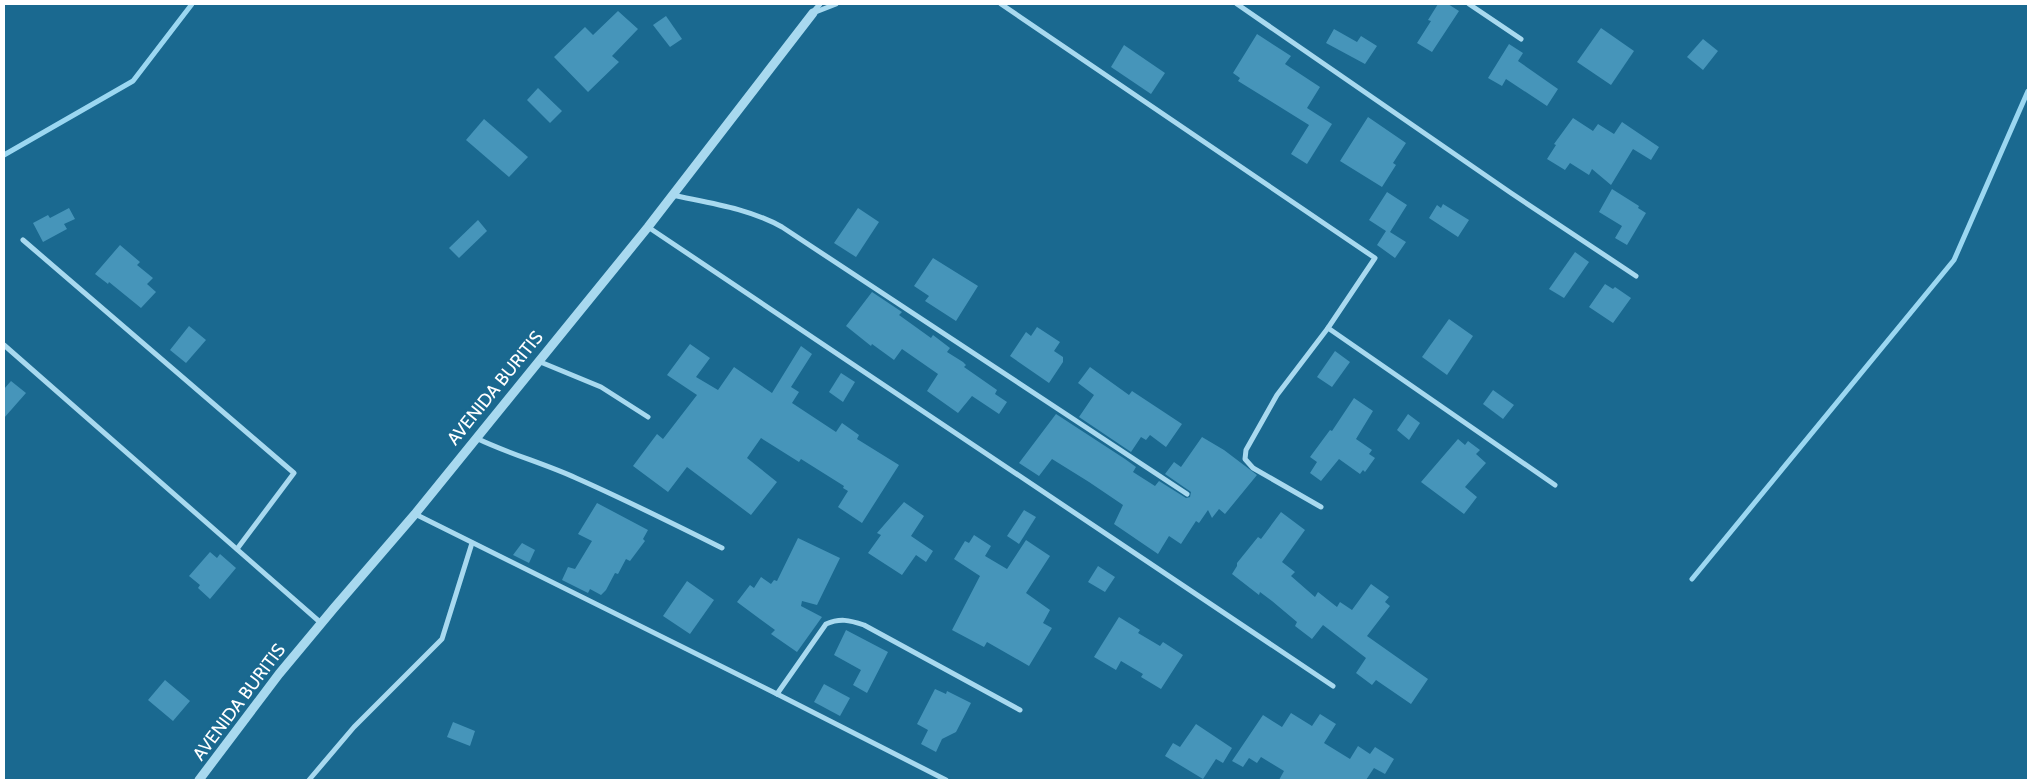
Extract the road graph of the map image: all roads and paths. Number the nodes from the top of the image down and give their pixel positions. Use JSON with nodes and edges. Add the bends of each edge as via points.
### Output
{"nodes":[{"id":1,"x":820,"y":4,"type":"edge"},
{"id":2,"x":836,"y":4,"type":"edge"},
{"id":3,"x":1001,"y":4,"type":"edge"},
{"id":4,"x":1237,"y":4,"type":"edge"},
{"id":5,"x":1469,"y":4,"type":"edge"},
{"id":6,"x":813,"y":13,"type":"junction"},
{"id":7,"x":1521,"y":39,"type":"dead end"},
{"id":8,"x":672,"y":195,"type":"junction"},
{"id":9,"x":648,"y":227,"type":"junction"},
{"id":10,"x":24,"y":240,"type":"dead end"},
{"id":11,"x":1636,"y":276,"type":"dead end"},
{"id":12,"x":1328,"y":328,"type":"junction"},
{"id":13,"x":4,"y":345,"type":"edge"},
{"id":14,"x":538,"y":361,"type":"junction"},
{"id":15,"x":648,"y":417,"type":"dead end"},
{"id":16,"x":476,"y":438,"type":"junction"},
{"id":17,"x":1555,"y":485,"type":"dead end"},
{"id":18,"x":1187,"y":494,"type":"dead end"},
{"id":19,"x":1321,"y":507,"type":"dead end"},
{"id":20,"x":415,"y":514,"type":"junction"},
{"id":21,"x":472,"y":543,"type":"junction"},
{"id":22,"x":722,"y":548,"type":"dead end"},
{"id":23,"x":237,"y":550,"type":"junction"},
{"id":24,"x":321,"y":623,"type":"junction"},
{"id":25,"x":1333,"y":686,"type":"dead end"},
{"id":26,"x":778,"y":694,"type":"junction"},
{"id":27,"x":1020,"y":710,"type":"dead end"},
{"id":28,"x":200,"y":780,"type":"edge"},
{"id":29,"x":309,"y":780,"type":"edge"},
{"id":30,"x":946,"y":780,"type":"edge"}],
"edges":[{"from":1,"to":6,"type":"street"},
{"from":2,"to":6,"type":"street"},
{"from":3,"to":12,"type":"street","via":[[1375,258]]},
{"from":4,"to":11,"type":"street"},
{"from":5,"to":7,"type":"street"},
{"from":6,"to":8,"type":"street","name":"AVENIDA BURITIS"},
{"from":8,"to":9,"type":"street","name":"AVENIDA BURITIS"},
{"from":8,"to":18,"type":"street","via":[[767,218]]},
{"from":9,"to":14,"type":"street","name":"AVENIDA BURITIS"},
{"from":9,"to":25,"type":"street"},
{"from":10,"to":23,"type":"street","via":[[294,473]]},
{"from":12,"to":17,"type":"street"},
{"from":12,"to":19,"type":"street","via":[[1277,395],[1246,450],[1245,459],[1253,468]]},
{"from":13,"to":23,"type":"street"},
{"from":14,"to":15,"type":"street","via":[[601,387]]},
{"from":14,"to":16,"type":"street","name":"AVENIDA BURITIS"},
{"from":16,"to":20,"type":"street","name":"AVENIDA BURITIS"},
{"from":16,"to":22,"type":"street","via":[[577,478]]},
{"from":20,"to":21,"type":"street"},
{"from":20,"to":24,"type":"street","name":"AVENIDA BURITIS"},
{"from":21,"to":26,"type":"street"},
{"from":21,"to":29,"type":"street","via":[[442,640],[354,727]]},
{"from":23,"to":24,"type":"street"},
{"from":24,"to":28,"type":"street","name":"AVENIDA BURITIS"},
{"from":26,"to":27,"type":"street","via":[[826,624],[849,620],[864,625]]},
{"from":26,"to":30,"type":"street"}]}
